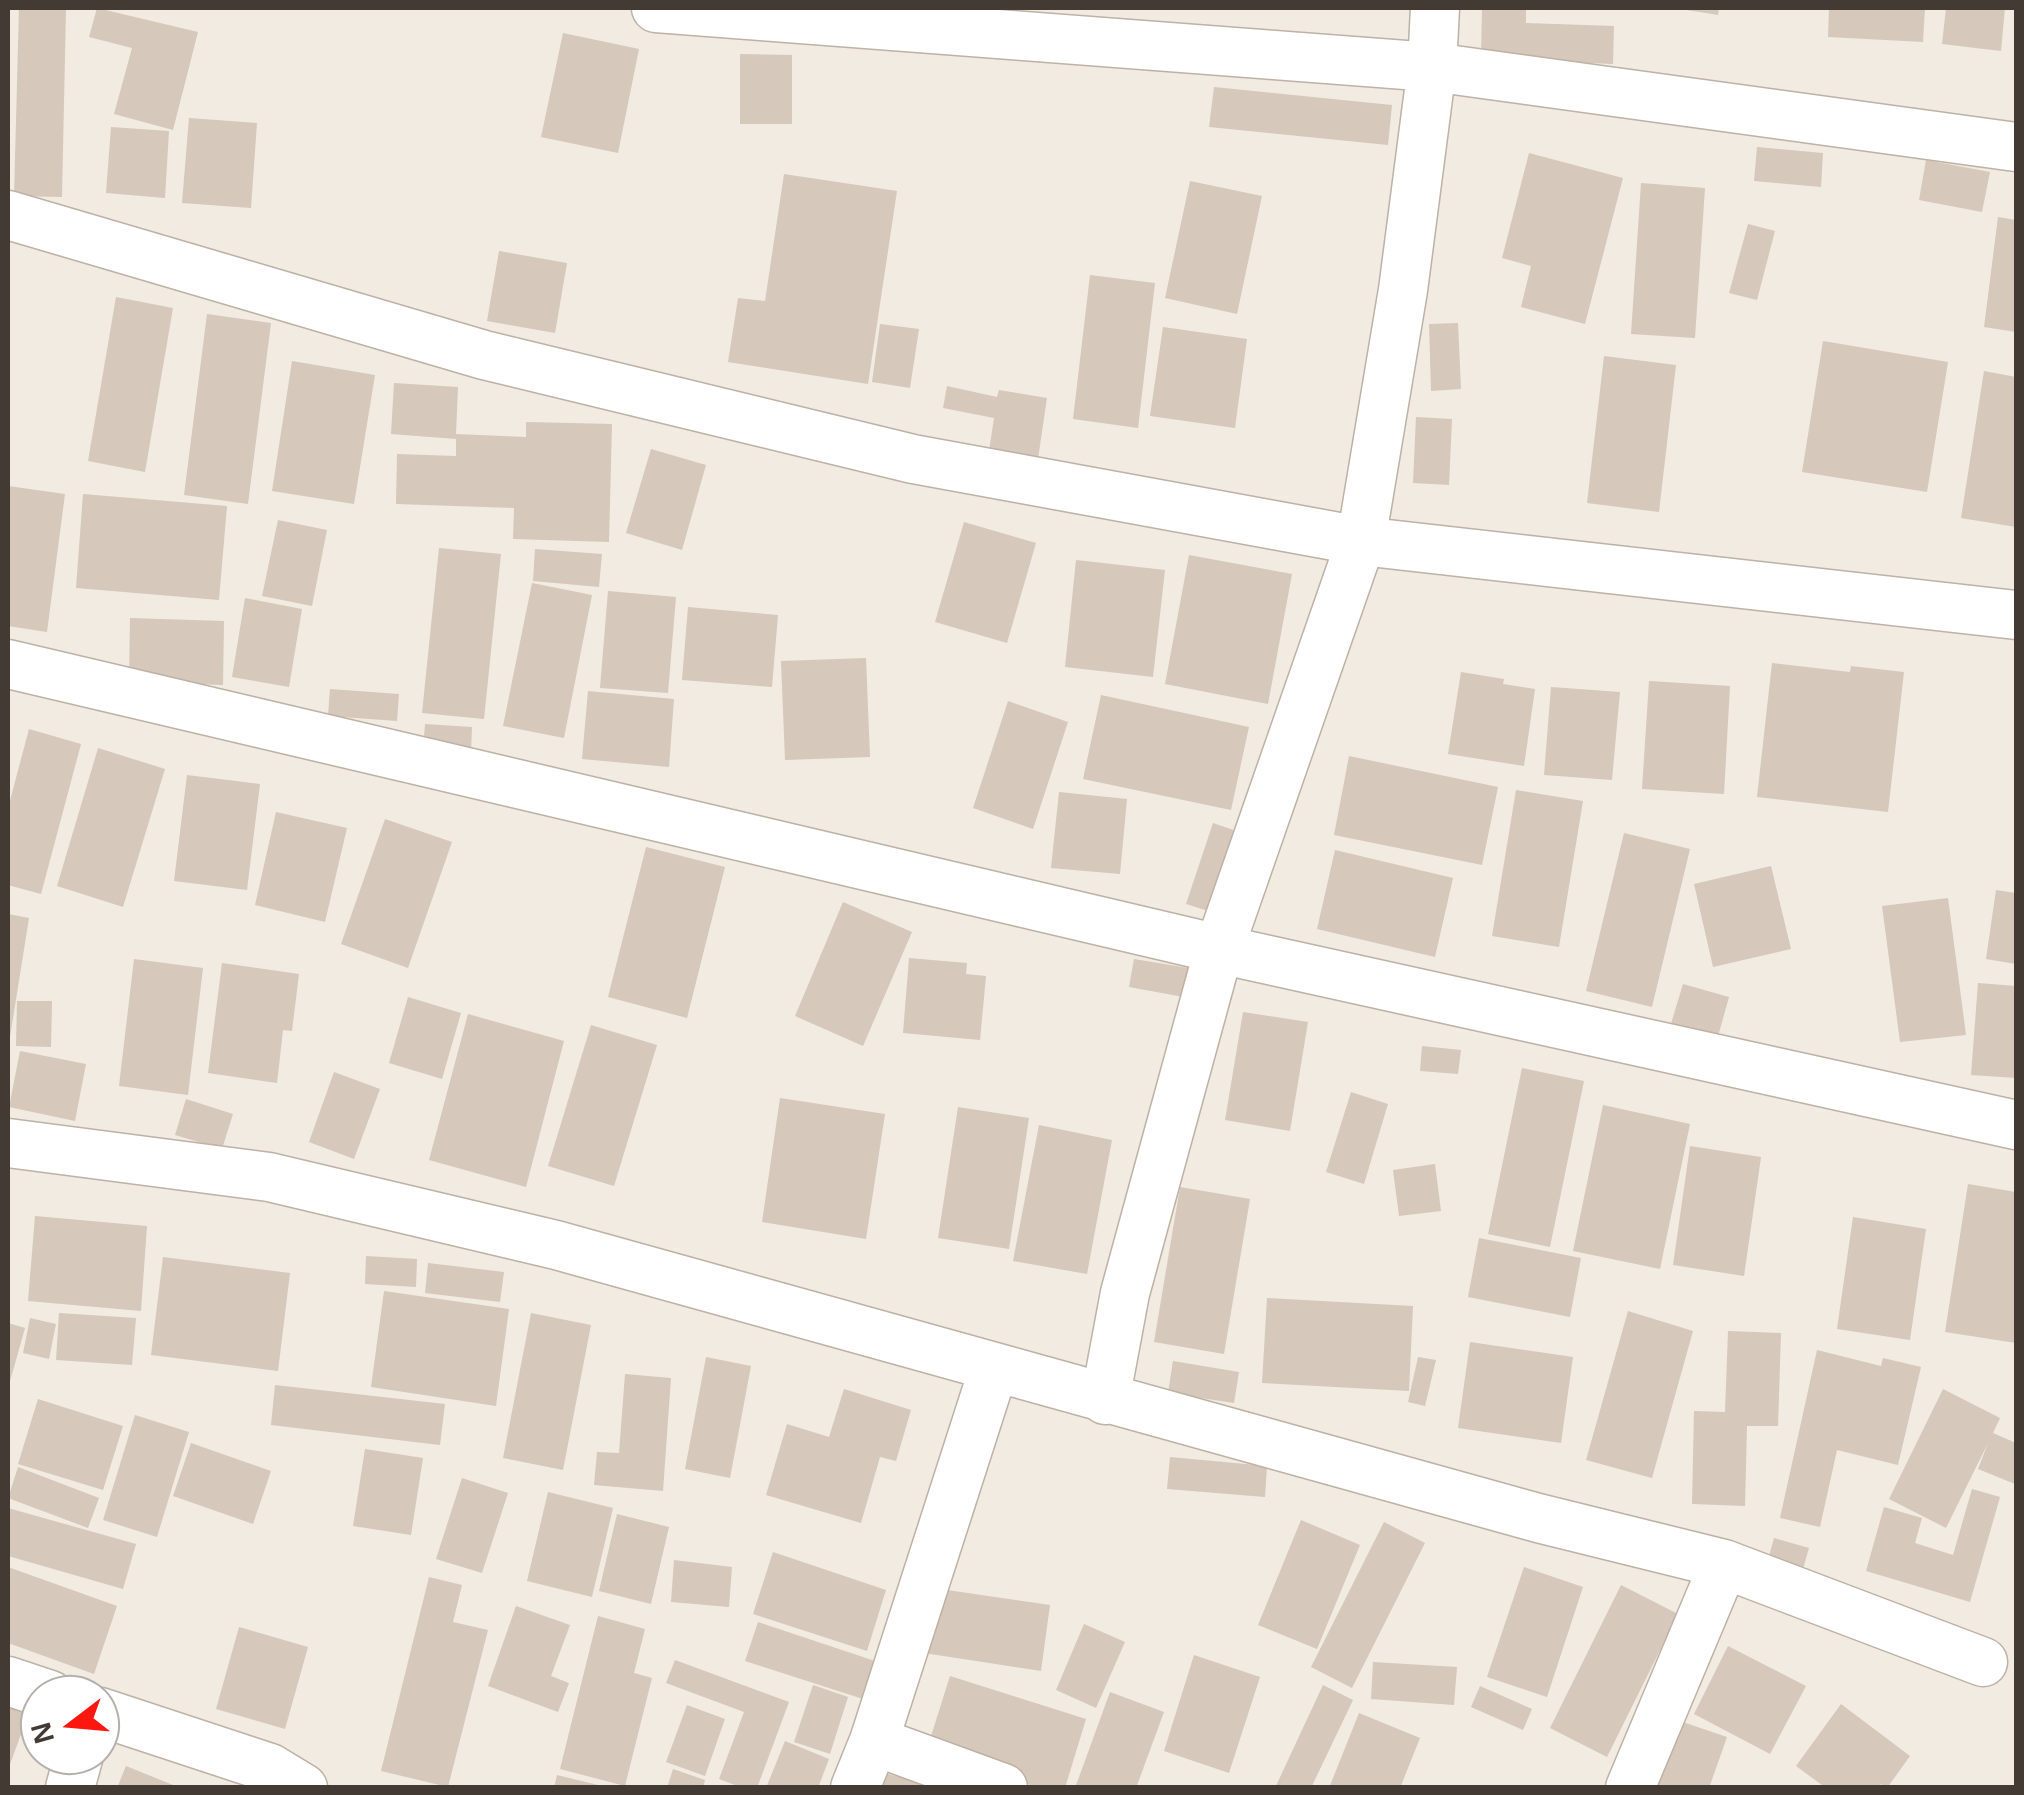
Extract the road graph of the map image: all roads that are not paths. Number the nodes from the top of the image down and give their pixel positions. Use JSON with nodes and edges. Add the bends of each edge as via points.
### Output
{"nodes":[{"id":1,"x":656,"y":8,"type":"edge"},
{"id":2,"x":1436,"y":8,"type":"edge"},
{"id":3,"x":761,"y":12,"type":"edge"},
{"id":4,"x":1432,"y":67,"type":"junction"},
{"id":5,"x":2016,"y":147,"type":"edge"},
{"id":6,"x":8,"y":215,"type":"edge"},
{"id":7,"x":1362,"y":541,"type":"junction"},
{"id":8,"x":2016,"y":615,"type":"edge"},
{"id":9,"x":8,"y":664,"type":"edge"},
{"id":10,"x":1219,"y":949,"type":"junction"},
{"id":11,"x":2016,"y":1126,"type":"edge"},
{"id":12,"x":8,"y":1144,"type":"edge"},
{"id":13,"x":994,"y":1368,"type":"junction"},
{"id":14,"x":1106,"y":1400,"type":"junction"},
{"id":15,"x":1724,"y":1564,"type":"junction"},
{"id":16,"x":1984,"y":1662,"type":"dead end"},
{"id":17,"x":120,"y":1719,"type":"edge"},
{"id":18,"x":874,"y":1741,"type":"junction"},
{"id":19,"x":303,"y":1788,"type":"edge"},
{"id":20,"x":855,"y":1788,"type":"edge"},
{"id":21,"x":1003,"y":1788,"type":"edge"},
{"id":22,"x":1630,"y":1788,"type":"edge"}],
"edges":[{"from":1,"to":3,"type":"street"},
{"from":2,"to":4,"type":"street"},
{"from":3,"to":4,"type":"street"},
{"from":4,"to":5,"type":"street"},
{"from":4,"to":7,"type":"street"},
{"from":6,"to":7,"type":"street","via":[[484,355],[895,454]]},
{"from":7,"to":8,"type":"street"},
{"from":7,"to":10,"type":"street"},
{"from":9,"to":10,"type":"street"},
{"from":10,"to":11,"type":"street"},
{"from":10,"to":14,"type":"street","via":[[1125,1293]]},
{"from":12,"to":13,"type":"street","via":[[269,1177],[556,1245]]},
{"from":13,"to":14,"type":"street"},
{"from":13,"to":18,"type":"street"},
{"from":14,"to":15,"type":"street"},
{"from":15,"to":16,"type":"street"},
{"from":15,"to":22,"type":"street"},
{"from":17,"to":19,"type":"street","via":[[270,1768]]},
{"from":18,"to":20,"type":"street"},
{"from":18,"to":21,"type":"street"}]}
